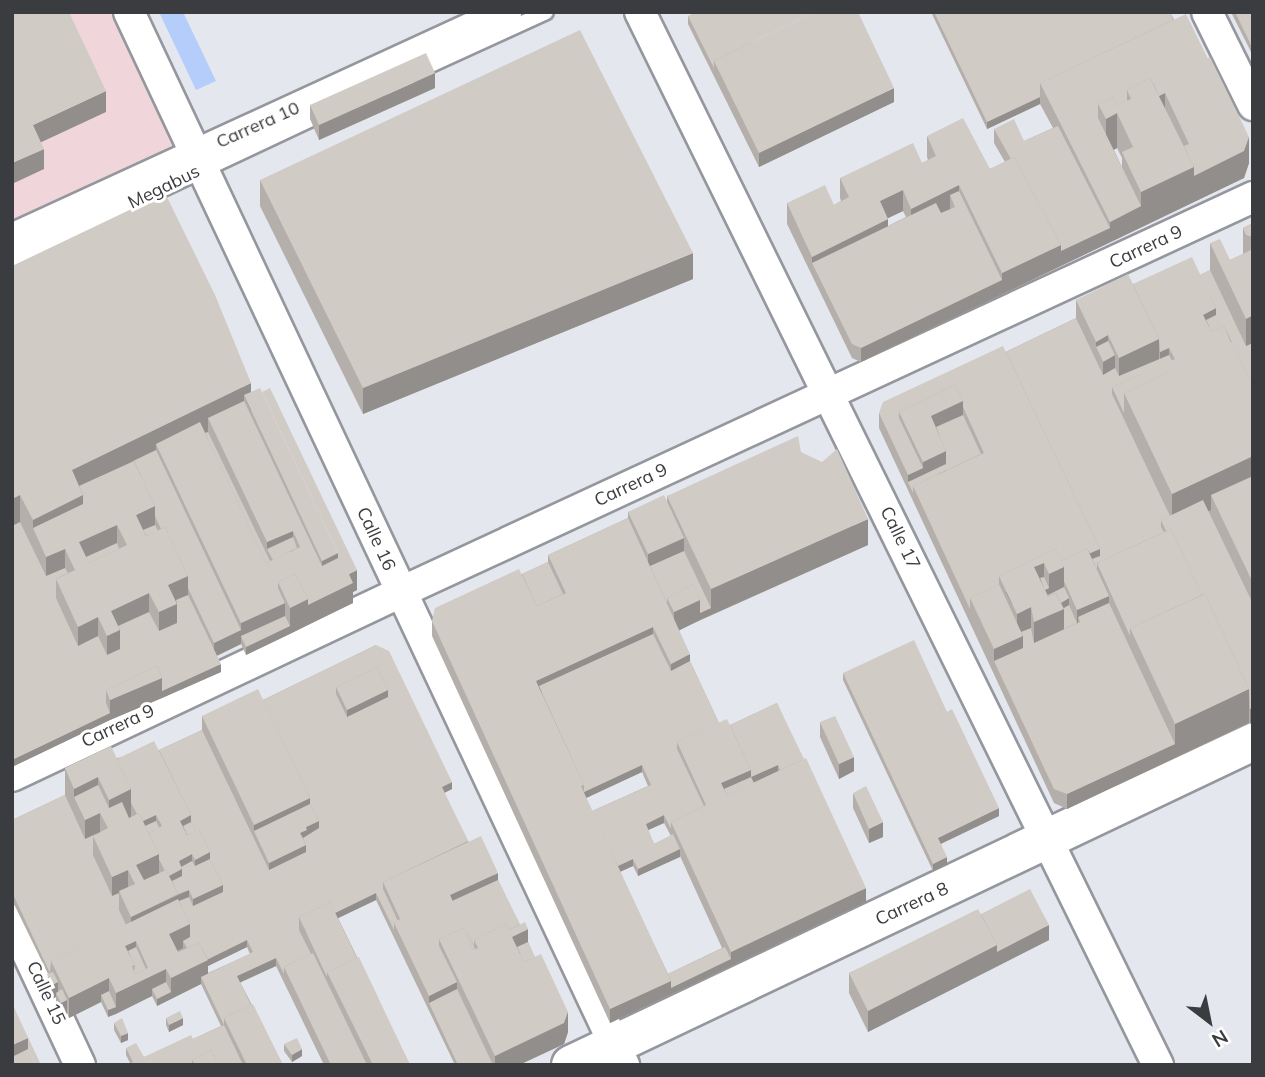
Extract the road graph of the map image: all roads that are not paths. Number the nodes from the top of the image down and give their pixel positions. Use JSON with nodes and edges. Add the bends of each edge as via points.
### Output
{"nodes":[{"id":1,"x":129,"y":12,"type":"edge"},
{"id":2,"x":506,"y":12,"type":"edge"},
{"id":3,"x":546,"y":12,"type":"edge"},
{"id":4,"x":640,"y":12,"type":"edge"},
{"id":5,"x":1207,"y":12,"type":"edge"},
{"id":6,"x":403,"y":77,"type":"edge"},
{"id":7,"x":1253,"y":105,"type":"edge"},
{"id":8,"x":333,"y":109,"type":"edge"},
{"id":9,"x":197,"y":162,"type":"junction"},
{"id":10,"x":1253,"y":197,"type":"edge"},
{"id":11,"x":12,"y":239,"type":"edge"},
{"id":12,"x":12,"y":260,"type":"edge"},
{"id":13,"x":828,"y":394,"type":"junction"},
{"id":14,"x":401,"y":592,"type":"junction"},
{"id":15,"x":1253,"y":741,"type":"edge"},
{"id":16,"x":12,"y":776,"type":"edge"},
{"id":17,"x":1048,"y":839,"type":"junction"},
{"id":18,"x":12,"y":920,"type":"edge"},
{"id":19,"x":619,"y":1055,"type":"edge"},
{"id":20,"x":80,"y":1065,"type":"edge"},
{"id":21,"x":571,"y":1065,"type":"edge"},
{"id":22,"x":1158,"y":1065,"type":"edge"}],
"edges":[{"from":1,"to":9,"type":"street","name":"Calle 16"},
{"from":2,"to":9,"type":"street","name":"Carrera 10"},
{"from":3,"to":6,"type":"lane"},
{"from":4,"to":13,"type":"street","name":"Calle 17"},
{"from":5,"to":7,"type":"street"},
{"from":8,"to":9,"type":"lane","name":"Megabus"},
{"from":9,"to":11,"type":"street","name":"Carrera 10"},
{"from":9,"to":12,"type":"lane","name":"Megabus"},
{"from":9,"to":14,"type":"street","name":"Calle 16"},
{"from":10,"to":13,"type":"street","name":"Carrera 9"},
{"from":13,"to":14,"type":"street","name":"Carrera 9"},
{"from":13,"to":17,"type":"street","name":"Calle 17"},
{"from":14,"to":16,"type":"street","name":"Carrera 9"},
{"from":14,"to":19,"type":"street","name":"Calle 16"},
{"from":15,"to":17,"type":"main road","name":"Carrera 8"},
{"from":17,"to":19,"type":"main road","name":"Carrera 8"},
{"from":17,"to":22,"type":"street","name":"Calle 17"},
{"from":18,"to":20,"type":"street","name":"Calle 15"},
{"from":19,"to":21,"type":"main road","name":"Carrera 8"}]}
